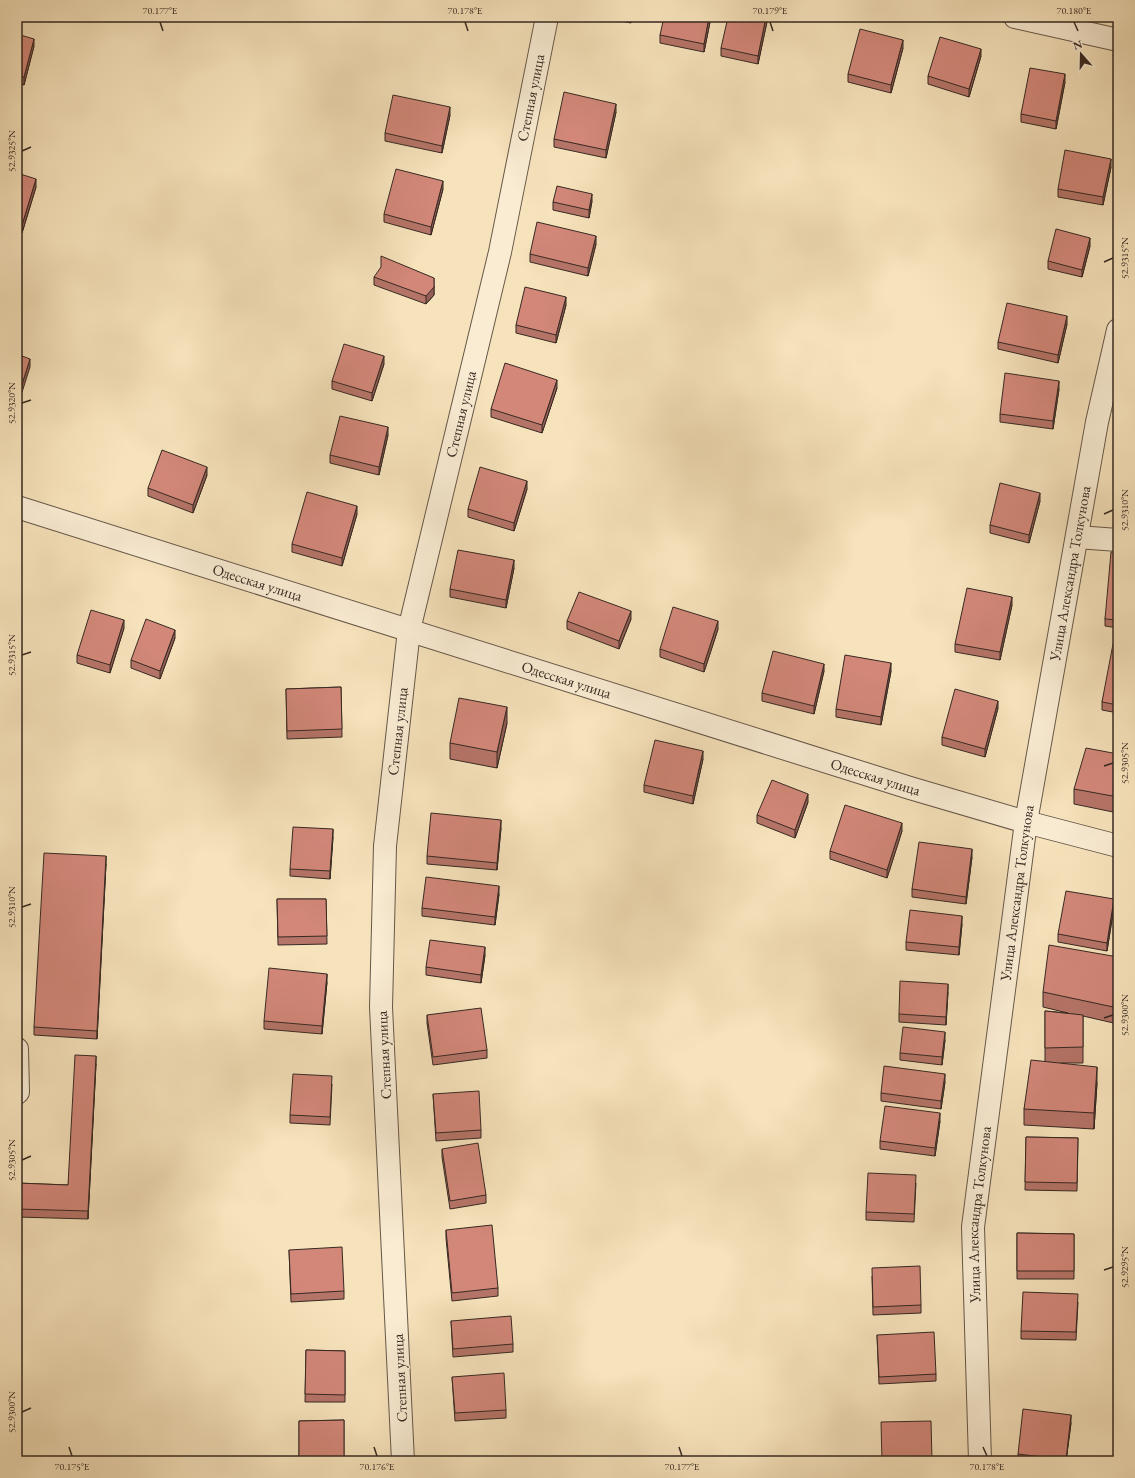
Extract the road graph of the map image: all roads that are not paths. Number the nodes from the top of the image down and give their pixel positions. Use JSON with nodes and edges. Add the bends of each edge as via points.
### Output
{"nodes":[{"id":1,"x":547,"y":17,"type":"edge"},
{"id":2,"x":1015,"y":17,"type":"edge"},
{"id":3,"x":1118,"y":40,"type":"edge"},
{"id":4,"x":1118,"y":330,"type":"edge"},
{"id":5,"x":17,"y":507,"type":"edge"},
{"id":6,"x":1076,"y":537,"type":"junction"},
{"id":7,"x":1118,"y":540,"type":"edge"},
{"id":8,"x":409,"y":630,"type":"junction"},
{"id":9,"x":1026,"y":822,"type":"junction"},
{"id":10,"x":1118,"y":846,"type":"edge"},
{"id":11,"x":17,"y":1049,"type":"edge"},
{"id":12,"x":17,"y":1093,"type":"edge"},
{"id":13,"x":403,"y":1461,"type":"edge"},
{"id":14,"x":980,"y":1461,"type":"edge"}],
"edges":[{"from":1,"to":8,"type":"street","name":"Степная улица","via":[[500,252]]},
{"from":2,"to":3,"type":"street"},
{"from":4,"to":6,"type":"street","name":"Улица Александра Толкунова","via":[[1097,422]]},
{"from":5,"to":8,"type":"street","name":"Одесская улица"},
{"from":6,"to":7,"type":"street"},
{"from":6,"to":9,"type":"street","name":"Улица Александра Толкунова"},
{"from":8,"to":9,"type":"street","name":"Одесская улица","via":[[910,788]]},
{"from":8,"to":13,"type":"street","name":"Степная улица","via":[[385,846],[381,1007]]},
{"from":9,"to":10,"type":"street","name":"Одесская улица"},
{"from":9,"to":14,"type":"street","name":"Улица Александра Толкунова","via":[[973,1227]]},
{"from":11,"to":12,"type":"street"}]}
